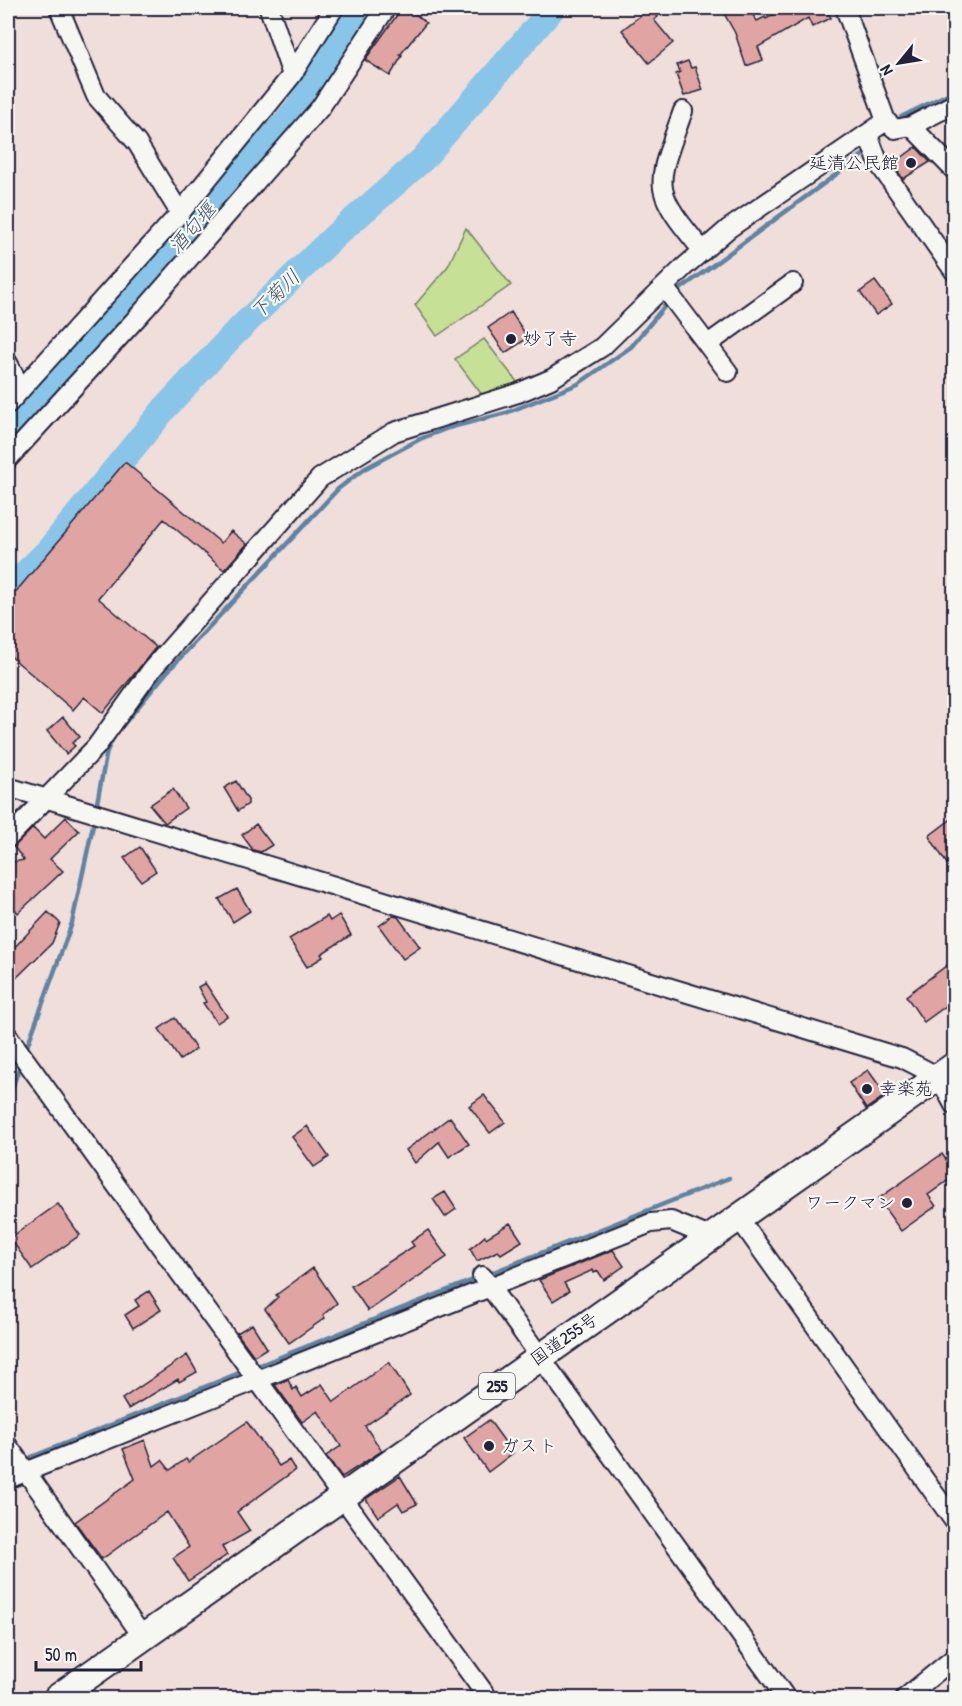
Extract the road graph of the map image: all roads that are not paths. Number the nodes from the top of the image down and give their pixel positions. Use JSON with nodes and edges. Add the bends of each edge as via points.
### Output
{"nodes":[{"id":1,"x":59,"y":8,"type":"edge"},
{"id":2,"x":269,"y":8,"type":"edge"},
{"id":3,"x":334,"y":8,"type":"edge"},
{"id":4,"x":386,"y":8,"type":"edge"},
{"id":5,"x":844,"y":8,"type":"edge"},
{"id":6,"x":292,"y":75,"type":"junction"},
{"id":7,"x":954,"y":104,"type":"edge"},
{"id":8,"x":683,"y":111,"type":"dead end"},
{"id":9,"x":886,"y":121,"type":"junction"},
{"id":10,"x":911,"y":126,"type":"junction"},
{"id":11,"x":868,"y":135,"type":"junction"},
{"id":12,"x":954,"y":170,"type":"edge"},
{"id":13,"x":180,"y":213,"type":"junction"},
{"id":14,"x":703,"y":251,"type":"junction"},
{"id":15,"x":954,"y":271,"type":"edge"},
{"id":16,"x":793,"y":284,"type":"dead end"},
{"id":17,"x":669,"y":293,"type":"junction"},
{"id":18,"x":708,"y":344,"type":"junction"},
{"id":19,"x":8,"y":363,"type":"edge"},
{"id":20,"x":728,"y":372,"type":"dead end"},
{"id":21,"x":21,"y":389,"type":"junction"},
{"id":22,"x":8,"y":404,"type":"edge"},
{"id":23,"x":8,"y":459,"type":"edge"},
{"id":24,"x":8,"y":787,"type":"edge"},
{"id":25,"x":46,"y":799,"type":"junction"},
{"id":26,"x":8,"y":838,"type":"edge"},
{"id":27,"x":13,"y":1042,"type":"edge"},
{"id":28,"x":947,"y":1071,"type":"edge"},
{"id":29,"x":954,"y":1102,"type":"edge"},
{"id":30,"x":738,"y":1217,"type":"junction"},
{"id":31,"x":710,"y":1237,"type":"junction"},
{"id":32,"x":487,"y":1283,"type":"junction"},
{"id":33,"x":540,"y":1356,"type":"junction"},
{"id":34,"x":258,"y":1380,"type":"junction"},
{"id":35,"x":8,"y":1446,"type":"edge"},
{"id":36,"x":25,"y":1472,"type":"junction"},
{"id":37,"x":8,"y":1479,"type":"edge"},
{"id":38,"x":342,"y":1496,"type":"junction"},
{"id":39,"x":954,"y":1521,"type":"edge"},
{"id":40,"x":143,"y":1637,"type":"junction"},
{"id":41,"x":954,"y":1658,"type":"edge"},
{"id":42,"x":57,"y":1698,"type":"edge"},
{"id":43,"x":488,"y":1698,"type":"edge"},
{"id":44,"x":786,"y":1698,"type":"edge"},
{"id":45,"x":905,"y":1698,"type":"edge"}],
"edges":[{"from":1,"to":13,"type":"street","via":[[96,96],[137,143]]},
{"from":2,"to":6,"type":"street"},
{"from":3,"to":6,"type":"street"},
{"from":4,"to":23,"type":"street","via":[[320,108]]},
{"from":5,"to":9,"type":"street"},
{"from":6,"to":13,"type":"street"},
{"from":7,"to":10,"type":"street"},
{"from":8,"to":14,"type":"street","via":[[664,167],[661,190],[668,207]]},
{"from":9,"to":10,"type":"street","via":[[895,129]]},
{"from":9,"to":11,"type":"street"},
{"from":10,"to":12,"type":"street"},
{"from":11,"to":14,"type":"street","via":[[728,229]]},
{"from":11,"to":15,"type":"street","via":[[879,164]]},
{"from":13,"to":21,"type":"street"},
{"from":14,"to":17,"type":"street"},
{"from":16,"to":18,"type":"street"},
{"from":17,"to":18,"type":"street"},
{"from":17,"to":25,"type":"street","via":[[603,348],[551,379],[394,432],[320,478],[152,669],[96,747]]},
{"from":18,"to":20,"type":"street"},
{"from":19,"to":21,"type":"street"},
{"from":21,"to":22,"type":"street"},
{"from":24,"to":25,"type":"street"},
{"from":25,"to":26,"type":"street"},
{"from":25,"to":28,"type":"street"},
{"from":27,"to":34,"type":"street"},
{"from":28,"to":29,"type":"street"},
{"from":28,"to":30,"type":"highway","name":"国道255号","number":"255"},
{"from":30,"to":31,"type":"highway","name":"国道255号","number":"255"},
{"from":30,"to":39,"type":"street"},
{"from":31,"to":32,"type":"street","via":[[671,1221],[651,1223]]},
{"from":31,"to":33,"type":"highway","name":"国道255号","number":"255"},
{"from":32,"to":33,"type":"street"},
{"from":32,"to":34,"type":"street"},
{"from":33,"to":38,"type":"highway","name":"国道255号","number":"255"},
{"from":33,"to":44,"type":"street"},
{"from":34,"to":36,"type":"street"},
{"from":34,"to":38,"type":"street"},
{"from":35,"to":36,"type":"street"},
{"from":36,"to":37,"type":"street"},
{"from":36,"to":40,"type":"street"},
{"from":38,"to":40,"type":"highway","name":"国道255号","number":"255"},
{"from":38,"to":43,"type":"street"},
{"from":40,"to":42,"type":"highway","name":"国道255号","number":"255"},
{"from":41,"to":45,"type":"street"}]}
